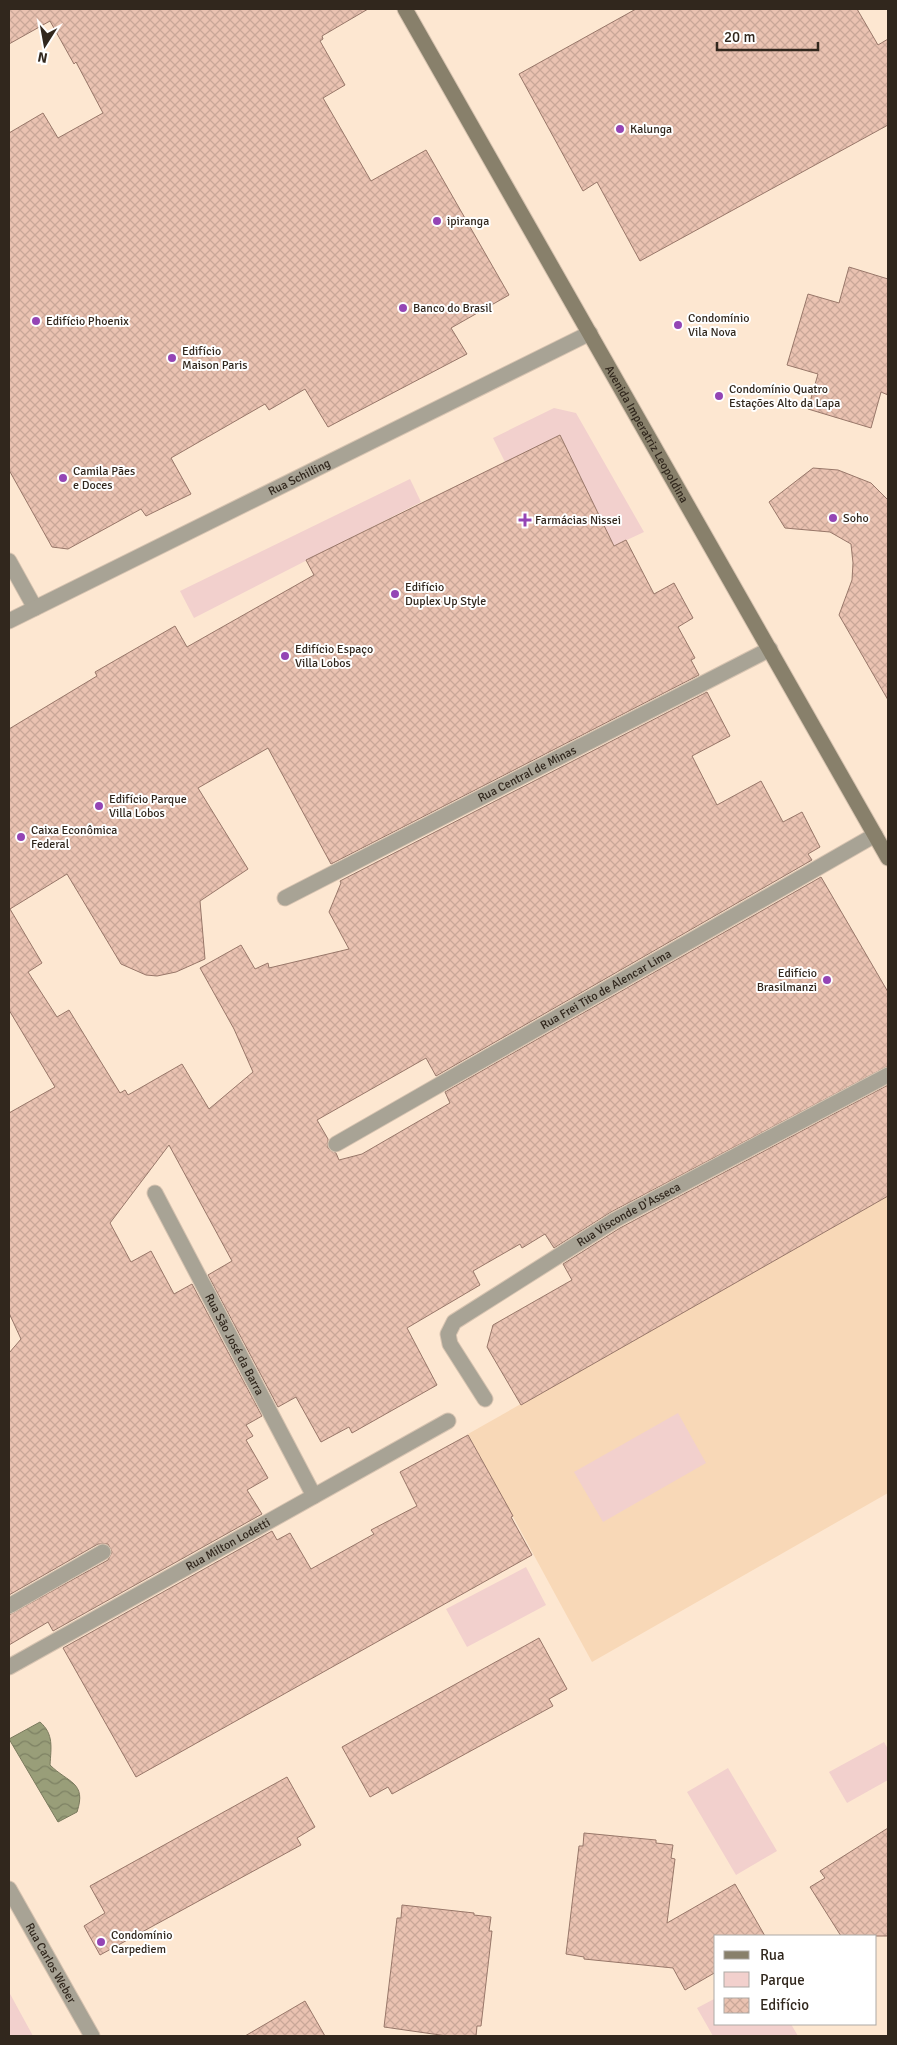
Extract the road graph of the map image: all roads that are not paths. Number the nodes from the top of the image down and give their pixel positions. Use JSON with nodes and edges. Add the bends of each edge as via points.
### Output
{"nodes":[{"id":1,"x":406,"y":9,"type":"edge"},
{"id":2,"x":590,"y":333,"type":"junction"},
{"id":3,"x":9,"y":561,"type":"edge"},
{"id":4,"x":35,"y":608,"type":"junction"},
{"id":5,"x":9,"y":621,"type":"edge"},
{"id":6,"x":770,"y":649,"type":"junction"},
{"id":7,"x":875,"y":835,"type":"junction"},
{"id":8,"x":888,"y":858,"type":"edge"},
{"id":9,"x":285,"y":898,"type":"dead end"},
{"id":10,"x":888,"y":1075,"type":"edge"},
{"id":11,"x":336,"y":1144,"type":"dead end"},
{"id":12,"x":155,"y":1193,"type":"dead end"},
{"id":13,"x":485,"y":1399,"type":"dead end"},
{"id":14,"x":448,"y":1420,"type":"dead end"},
{"id":15,"x":314,"y":1496,"type":"junction"},
{"id":16,"x":103,"y":1552,"type":"dead end"},
{"id":17,"x":9,"y":1606,"type":"edge"},
{"id":18,"x":9,"y":1667,"type":"edge"},
{"id":19,"x":9,"y":1889,"type":"edge"},
{"id":20,"x":92,"y":2036,"type":"edge"}],
"edges":[{"from":1,"to":2,"type":"main road","name":"Avenida Imperatriz Leopoldina"},
{"from":2,"to":4,"type":"street","name":"Rua Schilling"},
{"from":2,"to":6,"type":"main road","name":"Avenida Imperatriz Leopoldina"},
{"from":3,"to":4,"type":"street"},
{"from":4,"to":5,"type":"street","name":"Rua Schilling"},
{"from":6,"to":7,"type":"main road","name":"Avenida Imperatriz Leopoldina"},
{"from":6,"to":9,"type":"street","name":"Rua Central de Minas"},
{"from":7,"to":8,"type":"main road","name":"Avenida Imperatriz Leopoldina"},
{"from":7,"to":11,"type":"street","name":"Rua Frei Tito de Alencar Lima"},
{"from":10,"to":13,"type":"street","name":"Rua Visconde D'Asseca","via":[[615,1220],[454,1322],[448,1334],[450,1344]]},
{"from":12,"to":15,"type":"street","name":"Rua São José da Barra"},
{"from":14,"to":15,"type":"street","name":"Rua Milton Lodetti"},
{"from":15,"to":18,"type":"street","name":"Rua Milton Lodetti"},
{"from":16,"to":17,"type":"street"},
{"from":19,"to":20,"type":"street","name":"Rua Carlos Weber"}]}
